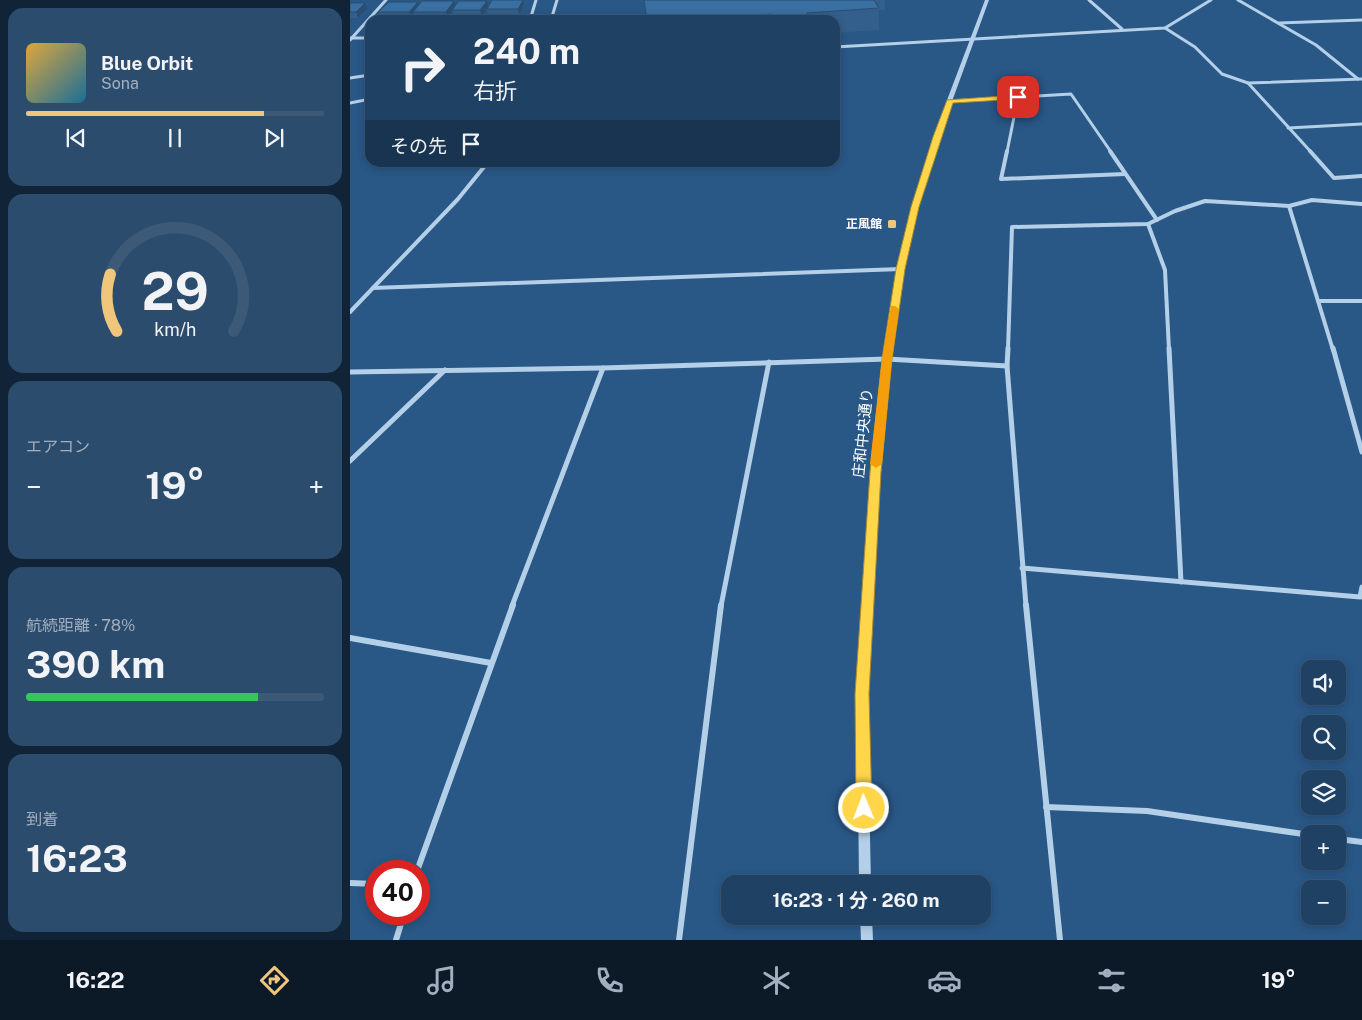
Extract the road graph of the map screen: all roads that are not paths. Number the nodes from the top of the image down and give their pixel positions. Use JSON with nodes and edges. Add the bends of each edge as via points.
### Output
{"nodes":[{"id":1,"x":386,"y":0,"type":"edge"},
{"id":2,"x":536,"y":0,"type":"edge"},
{"id":3,"x":557,"y":0,"type":"edge"},
{"id":4,"x":987,"y":0,"type":"edge"},
{"id":5,"x":1089,"y":0,"type":"edge"},
{"id":6,"x":1211,"y":0,"type":"edge"},
{"id":7,"x":1238,"y":0,"type":"edge"},
{"id":8,"x":373,"y":15,"type":"edge"},
{"id":9,"x":532,"y":15,"type":"edge"},
{"id":10,"x":552,"y":15,"type":"edge"},
{"id":11,"x":1362,"y":20,"type":"edge"},
{"id":12,"x":365,"y":23,"type":"edge"},
{"id":13,"x":1278,"y":23,"type":"junction"},
{"id":14,"x":1165,"y":28,"type":"junction"},
{"id":15,"x":1122,"y":29,"type":"junction"},
{"id":16,"x":365,"y":38,"type":"edge"},
{"id":17,"x":972,"y":38,"type":"junction"},
{"id":18,"x":351,"y":39,"type":"edge"},
{"id":19,"x":840,"y":47,"type":"edge"},
{"id":20,"x":365,"y":75,"type":"edge"},
{"id":21,"x":350,"y":78,"type":"edge"},
{"id":22,"x":1360,"y":79,"type":"edge"},
{"id":23,"x":1248,"y":83,"type":"junction"},
{"id":24,"x":1018,"y":97,"type":"junction"},
{"id":25,"x":365,"y":100,"type":"edge"},
{"id":26,"x":950,"y":101,"type":"junction"},
{"id":27,"x":350,"y":103,"type":"edge"},
{"id":28,"x":1362,"y":124,"type":"edge"},
{"id":29,"x":1288,"y":128,"type":"junction"},
{"id":30,"x":484,"y":167,"type":"edge"},
{"id":31,"x":1126,"y":174,"type":"junction"},
{"id":32,"x":1362,"y":176,"type":"edge"},
{"id":33,"x":1362,"y":204,"type":"edge"},
{"id":34,"x":1289,"y":206,"type":"junction"},
{"id":35,"x":1157,"y":220,"type":"junction"},
{"id":36,"x":1148,"y":224,"type":"junction"},
{"id":37,"x":901,"y":269,"type":"junction"},
{"id":38,"x":373,"y":288,"type":"junction"},
{"id":39,"x":1319,"y":301,"type":"junction"},
{"id":40,"x":1362,"y":301,"type":"edge"},
{"id":41,"x":350,"y":312,"type":"edge"},
{"id":42,"x":887,"y":359,"type":"junction"},
{"id":43,"x":769,"y":362,"type":"junction"},
{"id":44,"x":1007,"y":366,"type":"junction"},
{"id":45,"x":604,"y":368,"type":"junction"},
{"id":46,"x":445,"y":370,"type":"junction"},
{"id":47,"x":350,"y":372,"type":"edge"},
{"id":48,"x":1362,"y":452,"type":"edge"},
{"id":49,"x":350,"y":461,"type":"edge"},
{"id":50,"x":1022,"y":568,"type":"junction"},
{"id":51,"x":1181,"y":582,"type":"junction"},
{"id":52,"x":1362,"y":587,"type":"edge"},
{"id":53,"x":350,"y":638,"type":"edge"},
{"id":54,"x":491,"y":664,"type":"junction"},
{"id":55,"x":1046,"y":807,"type":"junction"},
{"id":56,"x":1301,"y":834,"type":"edge"},
{"id":57,"x":1346,"y":840,"type":"edge"},
{"id":58,"x":1362,"y":842,"type":"edge"},
{"id":59,"x":421,"y":860,"type":"edge"},
{"id":60,"x":865,"y":875,"type":"edge"},
{"id":61,"x":350,"y":883,"type":"edge"},
{"id":62,"x":365,"y":884,"type":"edge"},
{"id":63,"x":401,"y":925,"type":"edge"},
{"id":64,"x":866,"y":925,"type":"edge"},
{"id":65,"x":396,"y":940,"type":"edge"},
{"id":66,"x":679,"y":940,"type":"edge"},
{"id":67,"x":866,"y":940,"type":"edge"},
{"id":68,"x":1060,"y":940,"type":"edge"}],
"edges":[{"from":1,"to":8,"type":"street"},
{"from":2,"to":9,"type":"street"},
{"from":3,"to":10,"type":"street"},
{"from":4,"to":17,"type":"street","name":"庄和中央通り"},
{"from":5,"to":15,"type":"street"},
{"from":6,"to":14,"type":"street"},
{"from":7,"to":13,"type":"street"},
{"from":11,"to":13,"type":"street"},
{"from":12,"to":18,"type":"street"},
{"from":13,"to":22,"type":"street","via":[[1316,45]]},
{"from":14,"to":15,"type":"street"},
{"from":14,"to":23,"type":"street","via":[[1195,47],[1222,74]]},
{"from":15,"to":17,"type":"street"},
{"from":16,"to":18,"type":"street"},
{"from":17,"to":19,"type":"street"},
{"from":17,"to":26,"type":"street","name":"庄和中央通り"},
{"from":20,"to":21,"type":"street"},
{"from":22,"to":23,"type":"street"},
{"from":23,"to":29,"type":"street"},
{"from":24,"to":26,"type":"street"},
{"from":24,"to":31,"type":"street","via":[[1071,94]]},
{"from":24,"to":31,"type":"street","via":[[1001,179]]},
{"from":25,"to":27,"type":"street"},
{"from":26,"to":37,"type":"street","name":"庄和中央通り","via":[[915,207]]},
{"from":28,"to":29,"type":"street"},
{"from":29,"to":32,"type":"street","via":[[1334,178]]},
{"from":30,"to":38,"type":"street","via":[[458,199]]},
{"from":31,"to":35,"type":"street"},
{"from":33,"to":34,"type":"street","via":[[1312,200]]},
{"from":34,"to":35,"type":"street","via":[[1205,201]]},
{"from":34,"to":39,"type":"street"},
{"from":35,"to":36,"type":"street"},
{"from":36,"to":44,"type":"street","via":[[1012,227]]},
{"from":36,"to":51,"type":"street","via":[[1165,270]]},
{"from":37,"to":38,"type":"street"},
{"from":37,"to":42,"type":"street","name":"庄和中央通り"},
{"from":38,"to":41,"type":"street"},
{"from":39,"to":40,"type":"street"},
{"from":39,"to":48,"type":"street"},
{"from":42,"to":43,"type":"street"},
{"from":42,"to":44,"type":"street"},
{"from":42,"to":60,"type":"street","name":"庄和中央通り","via":[[875,472],[862,694]]},
{"from":43,"to":45,"type":"street"},
{"from":43,"to":66,"type":"street","via":[[723,588]]},
{"from":44,"to":50,"type":"street"},
{"from":45,"to":46,"type":"street"},
{"from":45,"to":54,"type":"street"},
{"from":46,"to":47,"type":"street"},
{"from":46,"to":49,"type":"street"},
{"from":50,"to":51,"type":"street"},
{"from":50,"to":55,"type":"street"},
{"from":51,"to":52,"type":"street","via":[[1360,596]]},
{"from":53,"to":54,"type":"street"},
{"from":54,"to":59,"type":"street"},
{"from":55,"to":56,"type":"street","via":[[1147,811]]},
{"from":55,"to":68,"type":"street"},
{"from":57,"to":58,"type":"street"},
{"from":61,"to":62,"type":"street"},
{"from":63,"to":65,"type":"street"},
{"from":64,"to":67,"type":"street"}]}
